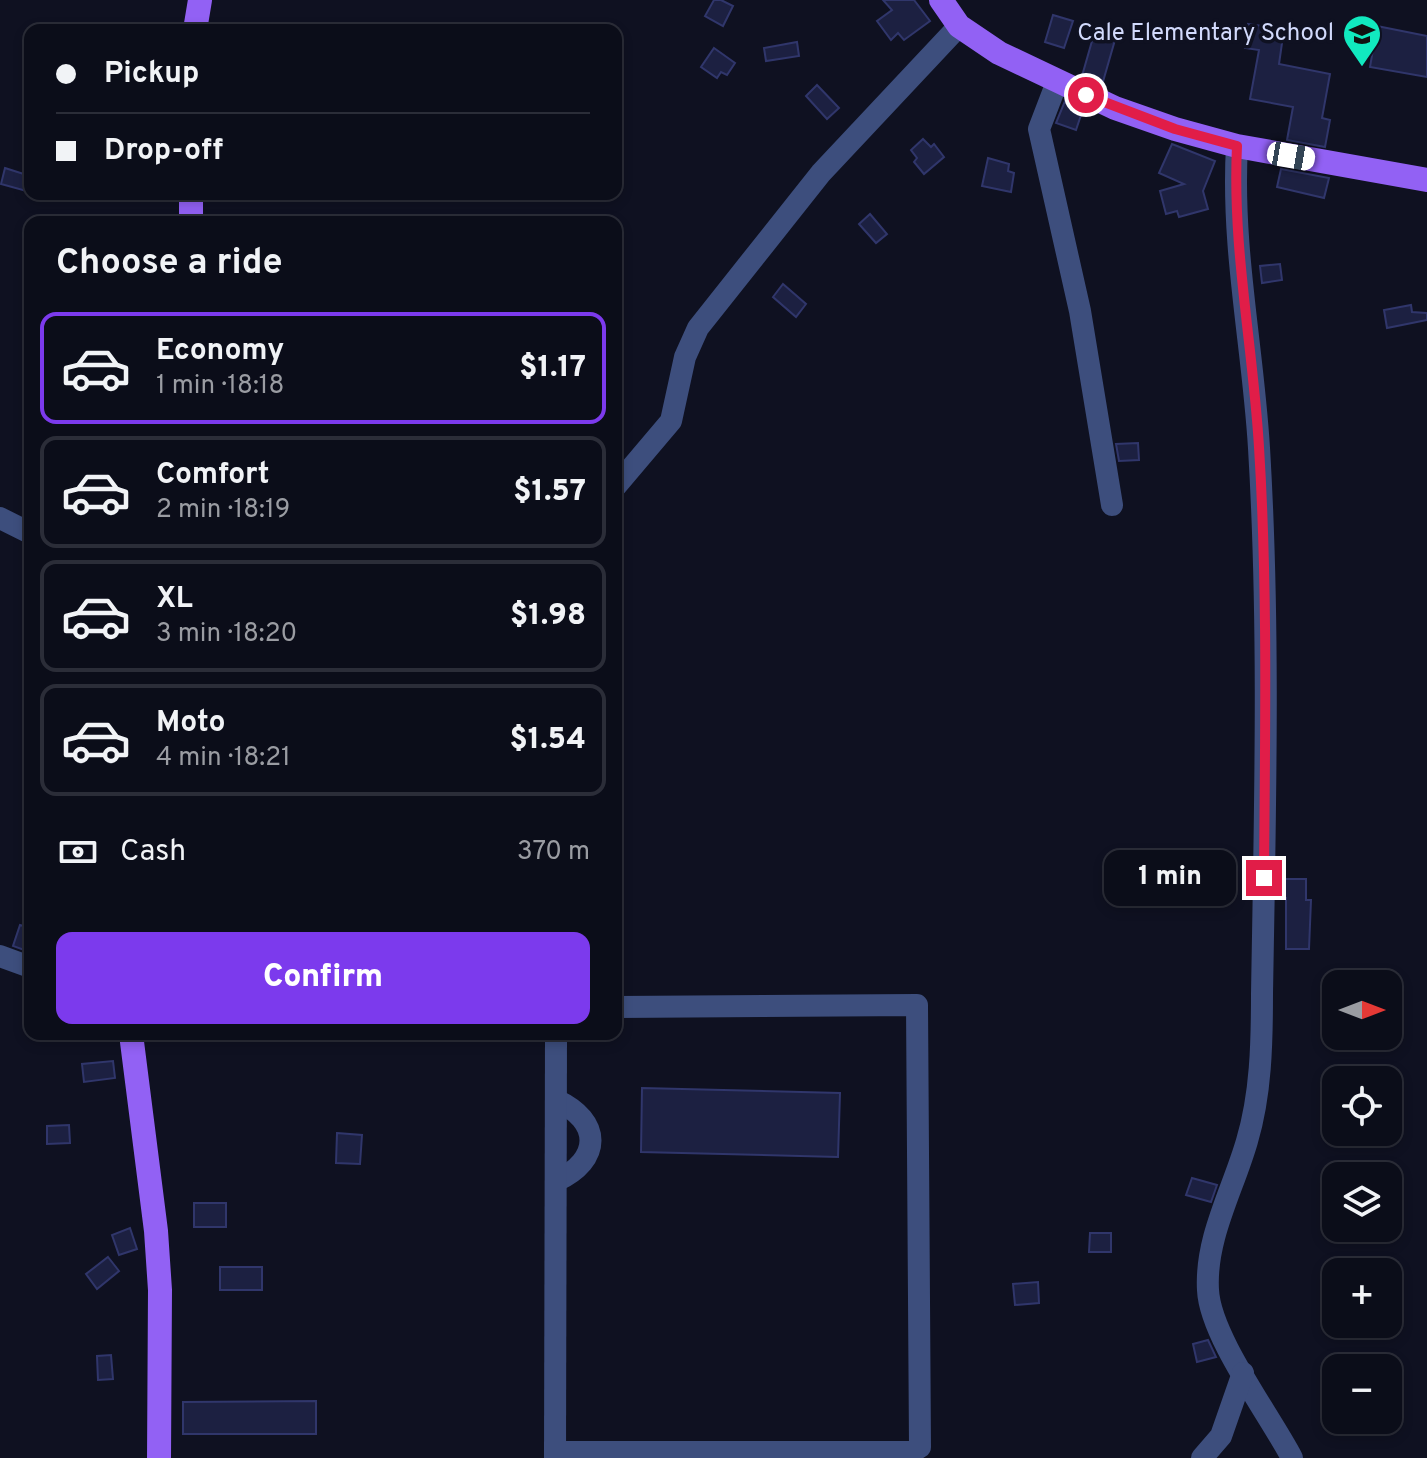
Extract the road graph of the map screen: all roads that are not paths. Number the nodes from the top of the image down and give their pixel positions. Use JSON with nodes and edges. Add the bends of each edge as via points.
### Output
{"nodes":[{"id":1,"x":200,"y":0,"type":"edge"},
{"id":2,"x":941,"y":0,"type":"edge"},
{"id":3,"x":196,"y":24,"type":"edge"},
{"id":4,"x":959,"y":26,"type":"junction"},
{"id":5,"x":1057,"y":82,"type":"junction"},
{"id":6,"x":1237,"y":146,"type":"junction"},
{"id":7,"x":1427,"y":180,"type":"edge"},
{"id":8,"x":622,"y":479,"type":"edge"},
{"id":9,"x":1112,"y":505,"type":"dead end"},
{"id":10,"x":0,"y":518,"type":"edge"},
{"id":11,"x":24,"y":530,"type":"edge"},
{"id":12,"x":0,"y":956,"type":"edge"},
{"id":13,"x":24,"y":965,"type":"edge"},
{"id":14,"x":622,"y":1007,"type":"edge"},
{"id":15,"x":132,"y":1040,"type":"edge"},
{"id":16,"x":556,"y":1040,"type":"edge"},
{"id":17,"x":556,"y":1100,"type":"junction"},
{"id":18,"x":556,"y":1181,"type":"junction"},
{"id":19,"x":1243,"y":1373,"type":"junction"},
{"id":20,"x":555,"y":1455,"type":"edge"},
{"id":21,"x":159,"y":1458,"type":"edge"},
{"id":22,"x":1202,"y":1458,"type":"edge"},
{"id":23,"x":1292,"y":1458,"type":"edge"}],
"edges":[{"from":1,"to":3,"type":"main road"},
{"from":2,"to":4,"type":"main road"},
{"from":4,"to":5,"type":"main road"},
{"from":4,"to":8,"type":"street","via":[[821,173],[698,328],[685,357],[671,421]]},
{"from":5,"to":6,"type":"main road","via":[[1115,108]]},
{"from":5,"to":9,"type":"street","via":[[1039,129],[1077,295]]},
{"from":6,"to":7,"type":"main road"},
{"from":6,"to":19,"type":"street","via":[[1238,256],[1263,534],[1262,999],[1260,1075],[1248,1139],[1212,1242],[1208,1292],[1221,1337]]},
{"from":10,"to":11,"type":"street"},
{"from":12,"to":13,"type":"street"},
{"from":14,"to":20,"type":"street","via":[[917,1005],[920,1447],[912,1452]]},
{"from":15,"to":21,"type":"main road","via":[[160,1290]]},
{"from":16,"to":17,"type":"street"},
{"from":17,"to":18,"type":"street"},
{"from":17,"to":18,"type":"street","via":[[580,1114],[590,1140],[580,1168]]},
{"from":18,"to":20,"type":"street"},
{"from":19,"to":22,"type":"street","via":[[1221,1436]]},
{"from":19,"to":23,"type":"street"}]}
